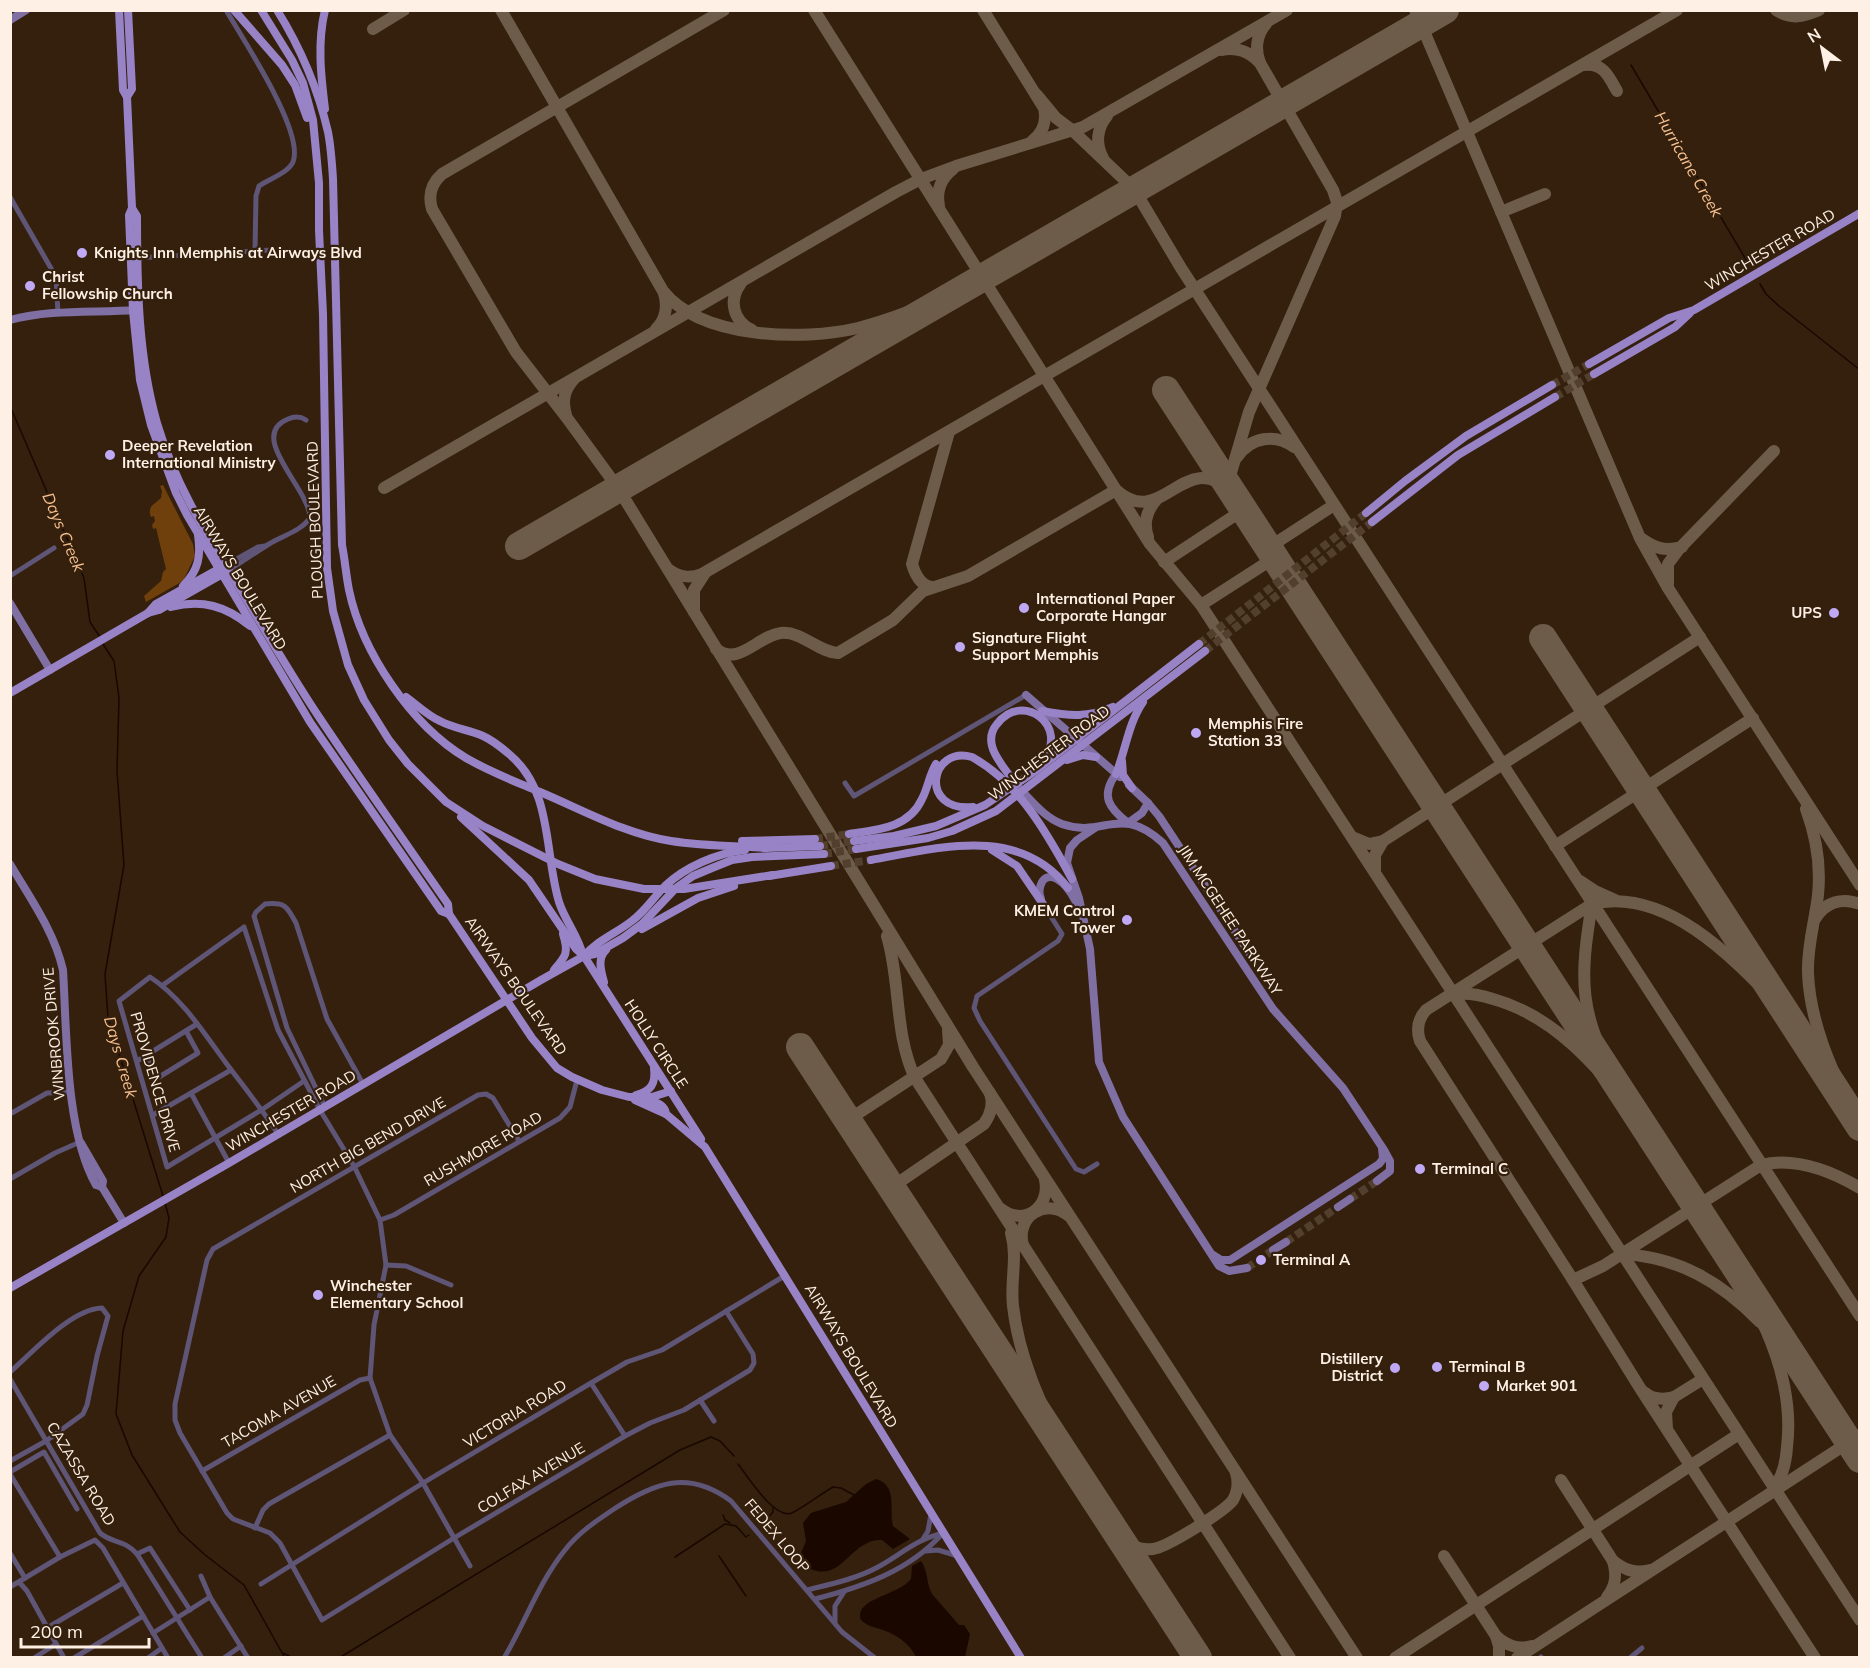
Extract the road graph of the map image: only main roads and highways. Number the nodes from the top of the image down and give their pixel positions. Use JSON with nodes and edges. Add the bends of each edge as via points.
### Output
{"nodes":[{"id":1,"x":26,"y":10,"type":"edge"},
{"id":2,"x":119,"y":10,"type":"edge"},
{"id":3,"x":128,"y":10,"type":"edge"},
{"id":4,"x":234,"y":10,"type":"edge"},
{"id":5,"x":261,"y":10,"type":"edge"},
{"id":6,"x":277,"y":10,"type":"edge"},
{"id":7,"x":325,"y":10,"type":"edge"},
{"id":8,"x":10,"y":20,"type":"edge"},
{"id":9,"x":125,"y":49,"type":"junction"},
{"id":10,"x":328,"y":133,"type":"junction"},
{"id":11,"x":318,"y":165,"type":"junction"},
{"id":12,"x":1860,"y":213,"type":"edge"},
{"id":13,"x":137,"y":310,"type":"junction"},
{"id":14,"x":1694,"y":310,"type":"junction"},
{"id":15,"x":10,"y":320,"type":"edge"},
{"id":16,"x":1589,"y":364,"type":"tunnel mouth"},
{"id":17,"x":1594,"y":374,"type":"tunnel mouth"},
{"id":18,"x":1552,"y":386,"type":"tunnel mouth"},
{"id":19,"x":1555,"y":397,"type":"tunnel mouth"},
{"id":20,"x":187,"y":507,"type":"junction"},
{"id":21,"x":1366,"y":513,"type":"tunnel mouth"},
{"id":22,"x":1372,"y":522,"type":"tunnel mouth"},
{"id":23,"x":197,"y":532,"type":"junction"},
{"id":24,"x":224,"y":569,"type":"junction"},
{"id":25,"x":178,"y":591,"type":"junction"},
{"id":26,"x":10,"y":603,"type":"edge"},
{"id":27,"x":159,"y":610,"type":"junction"},
{"id":28,"x":148,"y":613,"type":"junction"},
{"id":29,"x":255,"y":629,"type":"junction"},
{"id":30,"x":50,"y":670,"type":"junction"},
{"id":31,"x":396,"y":690,"type":"junction"},
{"id":32,"x":10,"y":693,"type":"edge"},
{"id":33,"x":1026,"y":695,"type":"road end"},
{"id":34,"x":1147,"y":695,"type":"junction"},
{"id":35,"x":1132,"y":697,"type":"junction"},
{"id":36,"x":1042,"y":711,"type":"junction"},
{"id":37,"x":1079,"y":742,"type":"junction"},
{"id":38,"x":1096,"y":757,"type":"junction"},
{"id":39,"x":1122,"y":758,"type":"junction"},
{"id":40,"x":1060,"y":762,"type":"junction"},
{"id":41,"x":1034,"y":772,"type":"junction"},
{"id":42,"x":1116,"y":774,"type":"junction"},
{"id":43,"x":1014,"y":782,"type":"junction"},
{"id":44,"x":1132,"y":788,"type":"junction"},
{"id":45,"x":446,"y":802,"type":"junction"},
{"id":46,"x":1148,"y":803,"type":"junction"},
{"id":47,"x":985,"y":805,"type":"junction"},
{"id":48,"x":1030,"y":805,"type":"junction"},
{"id":49,"x":996,"y":811,"type":"junction"},
{"id":50,"x":1128,"y":823,"type":"junction"},
{"id":51,"x":1099,"y":826,"type":"junction"},
{"id":52,"x":853,"y":841,"type":"junction"},
{"id":53,"x":687,"y":843,"type":"junction"},
{"id":54,"x":978,"y":845,"type":"junction"},
{"id":55,"x":820,"y":846,"type":"junction"},
{"id":56,"x":767,"y":848,"type":"junction"},
{"id":57,"x":10,"y":864,"type":"edge"},
{"id":58,"x":831,"y":866,"type":"tunnel mouth"},
{"id":59,"x":773,"y":875,"type":"junction"},
{"id":60,"x":1072,"y":879,"type":"junction"},
{"id":61,"x":1068,"y":888,"type":"junction"},
{"id":62,"x":1043,"y":904,"type":"joint"},
{"id":63,"x":550,"y":909,"type":"junction"},
{"id":64,"x":449,"y":914,"type":"junction"},
{"id":65,"x":1083,"y":915,"type":"junction"},
{"id":66,"x":623,"y":939,"type":"junction"},
{"id":67,"x":608,"y":948,"type":"junction"},
{"id":68,"x":584,"y":956,"type":"junction"},
{"id":69,"x":1252,"y":957,"type":"dead end"},
{"id":70,"x":549,"y":975,"type":"junction"},
{"id":71,"x":608,"y":994,"type":"junction"},
{"id":72,"x":508,"y":1000,"type":"junction"},
{"id":73,"x":653,"y":1064,"type":"junction"},
{"id":74,"x":671,"y":1091,"type":"junction"},
{"id":75,"x":630,"y":1097,"type":"junction"},
{"id":76,"x":643,"y":1098,"type":"junction"},
{"id":77,"x":666,"y":1114,"type":"junction"},
{"id":78,"x":1382,"y":1146,"type":"junction"},
{"id":79,"x":705,"y":1147,"type":"junction"},
{"id":80,"x":1377,"y":1181,"type":"tunnel mouth"},
{"id":81,"x":1350,"y":1199,"type":"tunnel mouth"},
{"id":82,"x":1338,"y":1208,"type":"tunnel mouth"},
{"id":83,"x":124,"y":1222,"type":"junction"},
{"id":84,"x":1286,"y":1242,"type":"tunnel mouth"},
{"id":85,"x":1273,"y":1250,"type":"tunnel mouth"},
{"id":86,"x":1212,"y":1254,"type":"junction"},
{"id":87,"x":1246,"y":1268,"type":"tunnel mouth"},
{"id":88,"x":10,"y":1288,"type":"edge"},
{"id":89,"x":1021,"y":1658,"type":"edge"}],
"edges":[{"from":1,"to":8,"type":"main road"},
{"from":2,"to":9,"type":"main road","name":"AIRWAYS BOULEVARD"},
{"from":3,"to":9,"type":"main road","name":"AIRWAYS BOULEVARD"},
{"from":4,"to":11,"type":"main road","via":[[295,85]]},
{"from":5,"to":11,"type":"main road","name":"PLOUGH BOULEVARD","via":[[303,83],[313,120]]},
{"from":6,"to":10,"type":"main road","name":"PLOUGH BOULEVARD","via":[[315,89]]},
{"from":7,"to":10,"type":"main road","via":[[320,48]]},
{"from":9,"to":13,"type":"main road","name":"AIRWAYS BOULEVARD","via":[[132,89],[128,97],[132,208],[137,216]]},
{"from":10,"to":31,"type":"main road","name":"PLOUGH BOULEVARD","via":[[333,178],[344,557],[349,592],[363,630],[376,660]]},
{"from":11,"to":45,"type":"main road","name":"PLOUGH BOULEVARD","via":[[327,568],[333,611],[348,665],[364,700],[395,748]]},
{"from":12,"to":14,"type":"main road","name":"WINCHESTER ROAD"},
{"from":13,"to":15,"type":"main road","via":[[58,313]]},
{"from":13,"to":20,"type":"main road","name":"AIRWAYS BOULEVARD","via":[[140,380],[151,425],[165,466]]},
{"from":14,"to":16,"type":"main road","name":"WINCHESTER ROAD","via":[[1669,318]]},
{"from":14,"to":17,"type":"main road","name":"WINCHESTER ROAD","via":[[1675,327]]},
{"from":18,"to":21,"type":"main road","via":[[1466,436]]},
{"from":19,"to":22,"type":"main road","via":[[1458,455]]},
{"from":20,"to":23,"type":"main road","name":"AIRWAYS BOULEVARD"},
{"from":20,"to":24,"type":"main road","name":"AIRWAYS BOULEVARD"},
{"from":23,"to":24,"type":"main road","name":"AIRWAYS BOULEVARD"},
{"from":23,"to":25,"type":"main road","via":[[198,566]]},
{"from":24,"to":25,"type":"main road"},
{"from":24,"to":27,"type":"main road"},
{"from":24,"to":29,"type":"main road","name":"AIRWAYS BOULEVARD"},
{"from":24,"to":64,"type":"main road","name":"AIRWAYS BOULEVARD","via":[[318,716],[448,904]]},
{"from":25,"to":28,"type":"main road"},
{"from":26,"to":30,"type":"main road"},
{"from":27,"to":28,"type":"main road"},
{"from":27,"to":29,"type":"main road","via":[[209,604],[232,612]]},
{"from":28,"to":30,"type":"main road"},
{"from":29,"to":64,"type":"main road","name":"AIRWAYS BOULEVARD","via":[[310,722],[441,911]]},
{"from":30,"to":32,"type":"main road"},
{"from":31,"to":53,"type":"main road","name":"PLOUGH BOULEVARD","via":[[432,731],[487,770],[614,825]]},
{"from":31,"to":68,"type":"main road","via":[[439,721],[485,737],[521,764],[543,811],[563,913]]},
{"from":33,"to":36,"type":"main road"},
{"from":34,"to":35,"type":"main road","name":"WINCHESTER ROAD","via":[[1202,647]]},
{"from":34,"to":37,"type":"main road","name":"WINCHESTER ROAD"},
{"from":34,"to":39,"type":"main road","via":[[1130,727]]},
{"from":35,"to":36,"type":"main road","via":[[1098,713],[1079,716]]},
{"from":35,"to":37,"type":"main road","name":"WINCHESTER ROAD"},
{"from":36,"to":37,"type":"main road"},
{"from":37,"to":38,"type":"main road"},
{"from":37,"to":40,"type":"main road","name":"WINCHESTER ROAD"},
{"from":37,"to":41,"type":"main road","name":"WINCHESTER ROAD"},
{"from":38,"to":40,"type":"main road","via":[[1083,755]]},
{"from":38,"to":42,"type":"main road"},
{"from":39,"to":42,"type":"main road"},
{"from":39,"to":44,"type":"main road","via":[[1123,775]]},
{"from":40,"to":49,"type":"main road","name":"WINCHESTER ROAD"},
{"from":41,"to":43,"type":"main road","via":[[1052,746],[1048,728],[1031,712],[1010,713],[994,727],[991,737],[995,754]]},
{"from":41,"to":47,"type":"main road","name":"WINCHESTER ROAD"},
{"from":42,"to":44,"type":"main road"},
{"from":42,"to":50,"type":"main road","via":[[1107,791],[1108,800]]},
{"from":43,"to":48,"type":"main road"},
{"from":43,"to":52,"type":"main road","via":[[981,755],[954,751],[939,759],[922,800],[908,818]]},
{"from":44,"to":46,"type":"main road"},
{"from":45,"to":59,"type":"main road","name":"PLOUGH BOULEVARD","via":[[483,826],[595,879],[644,889],[684,889]]},
{"from":45,"to":63,"type":"main road","via":[[529,880]]},
{"from":46,"to":50,"type":"main road"},
{"from":46,"to":69,"type":"main road"},
{"from":47,"to":48,"type":"main road","via":[[958,808],[942,799],[936,784],[940,768],[950,758],[966,755],[979,760]]},
{"from":47,"to":52,"type":"main road","name":"WINCHESTER ROAD","via":[[936,826]]},
{"from":48,"to":51,"type":"main road","via":[[1062,824]]},
{"from":48,"to":60,"type":"main road"},
{"from":49,"to":52,"type":"main road","name":"WINCHESTER ROAD","via":[[936,836]]},
{"from":49,"to":54,"type":"main road","via":[[949,838],[868,858]]},
{"from":50,"to":51,"type":"main road"},
{"from":50,"to":78,"type":"main road","name":"JIM MCGEHEE PARKWAY","via":[[1140,826],[1163,843],[1273,1009],[1331,1073]]},
{"from":51,"to":60,"type":"main road","via":[[1070,848],[1067,863]]},
{"from":53,"to":55,"type":"main road"},
{"from":53,"to":56,"type":"main road"},
{"from":54,"to":61,"type":"main road","via":[[1031,857],[1052,869]]},
{"from":54,"to":62,"type":"main road","via":[[994,850],[1017,866]]},
{"from":55,"to":56,"type":"main road","name":"WINCHESTER ROAD"},
{"from":55,"to":66,"type":"main road","name":"WINCHESTER ROAD","via":[[732,860],[712,867],[676,888]]},
{"from":56,"to":68,"type":"main road","name":"WINCHESTER ROAD","via":[[728,853],[687,870],[665,886],[636,918]]},
{"from":57,"to":83,"type":"main road","name":"WINBROOK DRIVE","via":[[59,953],[71,1092],[82,1156],[92,1179],[102,1187]]},
{"from":58,"to":59,"type":"main road"},
{"from":59,"to":66,"type":"main road","via":[[698,898]]},
{"from":60,"to":65,"type":"main road"},
{"from":61,"to":62,"type":"main road","via":[[1057,879],[1047,878],[1038,891]]},
{"from":61,"to":65,"type":"main road"},
{"from":63,"to":68,"type":"main road"},
{"from":63,"to":70,"type":"main road","via":[[567,947],[566,955]]},
{"from":64,"to":72,"type":"main road","name":"AIRWAYS BOULEVARD"},
{"from":65,"to":86,"type":"main road","via":[[1099,1062],[1123,1116]]},
{"from":66,"to":67,"type":"main road","name":"WINCHESTER ROAD"},
{"from":67,"to":68,"type":"main road","name":"WINCHESTER ROAD"},
{"from":67,"to":71,"type":"main road","via":[[600,962]]},
{"from":68,"to":70,"type":"main road","name":"WINCHESTER ROAD"},
{"from":68,"to":71,"type":"main road","name":"HOLLY CIRCLE"},
{"from":70,"to":72,"type":"main road","name":"WINCHESTER ROAD"},
{"from":71,"to":73,"type":"main road","name":"HOLLY CIRCLE"},
{"from":72,"to":75,"type":"main road","name":"AIRWAYS BOULEVARD","via":[[557,1068],[602,1090]]},
{"from":72,"to":83,"type":"main road","name":"WINCHESTER ROAD"},
{"from":73,"to":74,"type":"main road","name":"HOLLY CIRCLE"},
{"from":73,"to":75,"type":"main road","via":[[654,1084],[643,1094]]},
{"from":74,"to":76,"type":"main road","name":"AIRWAYS BOULEVARD"},
{"from":74,"to":79,"type":"main road","name":"HOLLY CIRCLE"},
{"from":75,"to":76,"type":"main road","name":"AIRWAYS BOULEVARD"},
{"from":75,"to":77,"type":"main road","name":"AIRWAYS BOULEVARD"},
{"from":76,"to":77,"type":"main road","via":[[660,1104]]},
{"from":77,"to":79,"type":"main road","name":"AIRWAYS BOULEVARD"},
{"from":78,"to":80,"type":"main road","name":"JIM MCGEHEE PARKWAY","via":[[1391,1166],[1386,1176]]},
{"from":78,"to":86,"type":"main road","via":[[1383,1160],[1379,1164],[1230,1260]]},
{"from":79,"to":89,"type":"main road","name":"AIRWAYS BOULEVARD"},
{"from":81,"to":82,"type":"main road"},
{"from":83,"to":88,"type":"main road","name":"WINCHESTER ROAD"},
{"from":84,"to":85,"type":"main road"},
{"from":86,"to":87,"type":"main road","via":[[1219,1266],[1229,1271]]}]}
